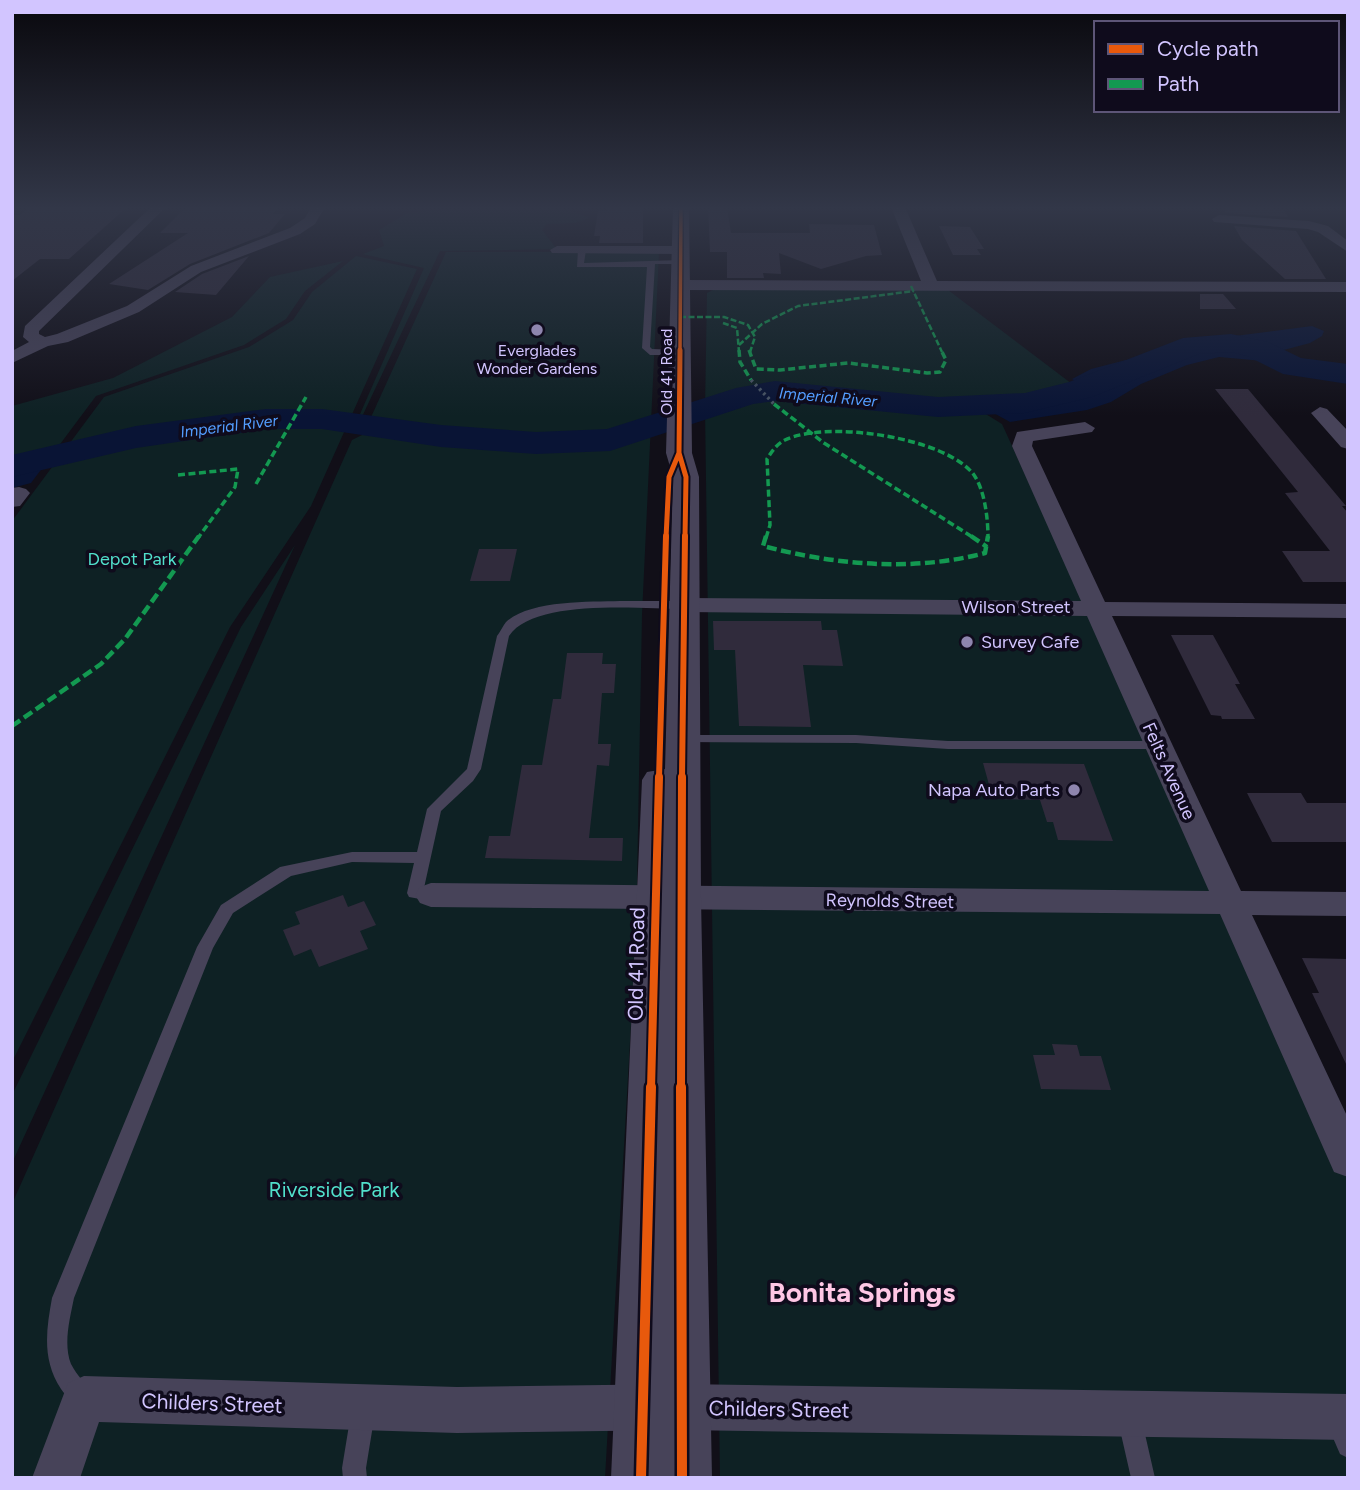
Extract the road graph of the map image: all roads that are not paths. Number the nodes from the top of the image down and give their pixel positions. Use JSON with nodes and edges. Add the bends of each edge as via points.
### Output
{"nodes":[{"id":1,"x":87,"y":277,"type":"edge"},
{"id":2,"x":184,"y":277,"type":"edge"},
{"id":3,"x":650,"y":277,"type":"edge"},
{"id":4,"x":679,"y":277,"type":"edge"},
{"id":5,"x":926,"y":277,"type":"edge"},
{"id":6,"x":679,"y":285,"type":"junction"},
{"id":7,"x":930,"y":286,"type":"junction"},
{"id":8,"x":1348,"y":287,"type":"edge"},
{"id":9,"x":43,"y":342,"type":"junction"},
{"id":10,"x":680,"y":352,"type":"junction"},
{"id":11,"x":12,"y":358,"type":"edge"},
{"id":12,"x":1320,"y":413,"type":"dead end"},
{"id":13,"x":1085,"y":428,"type":"dead end"},
{"id":14,"x":1348,"y":443,"type":"edge"},
{"id":15,"x":674,"y":606,"type":"junction"},
{"id":16,"x":1096,"y":608,"type":"junction"},
{"id":17,"x":1348,"y":611,"type":"edge"},
{"id":18,"x":684,"y":739,"type":"junction"},
{"id":19,"x":1158,"y":746,"type":"junction"},
{"id":20,"x":423,"y":858,"type":"junction"},
{"id":21,"x":431,"y":895,"type":"joint"},
{"id":22,"x":668,"y":898,"type":"junction"},
{"id":23,"x":1348,"y":904,"type":"edge"},
{"id":24,"x":1229,"y":905,"type":"junction"},
{"id":25,"x":1348,"y":1160,"type":"edge"},
{"id":26,"x":84,"y":1399,"type":"junction"},
{"id":27,"x":364,"y":1407,"type":"junction"},
{"id":28,"x":662,"y":1408,"type":"junction"},
{"id":29,"x":1129,"y":1415,"type":"junction"},
{"id":30,"x":1344,"y":1426,"type":"edge"},
{"id":31,"x":56,"y":1478,"type":"edge"},
{"id":32,"x":355,"y":1478,"type":"edge"},
{"id":33,"x":641,"y":1478,"type":"edge"},
{"id":34,"x":682,"y":1478,"type":"edge"},
{"id":35,"x":1143,"y":1478,"type":"edge"}],
"edges":[{"from":1,"to":9,"type":"street","via":[[31,330],[31,337]]},
{"from":2,"to":9,"type":"street","via":[[133,309]]},
{"from":3,"to":10,"type":"lane","via":[[646,348],[650,352]]},
{"from":4,"to":6,"type":"street","name":"Old 41 Road"},
{"from":5,"to":7,"type":"street"},
{"from":6,"to":7,"type":"street"},
{"from":6,"to":10,"type":"street","name":"Old 41 Road"},
{"from":7,"to":8,"type":"street"},
{"from":9,"to":11,"type":"street"},
{"from":10,"to":15,"type":"street","name":"Old 41 Road","via":[[679,453],[686,477]]},
{"from":12,"to":14,"type":"street"},
{"from":13,"to":16,"type":"street","name":"Felts Avenue","via":[[1024,436],[1022,446]]},
{"from":15,"to":16,"type":"street","name":"Wilson Street"},
{"from":15,"to":18,"type":"street","name":"Old 41 Road"},
{"from":15,"to":20,"type":"lane","via":[[546,609],[513,623],[503,636],[474,769],[434,809]]},
{"from":15,"to":22,"type":"street","name":"Old 41 Road"},
{"from":16,"to":17,"type":"street","name":"Wilson Street"},
{"from":16,"to":19,"type":"street","name":"Felts Avenue"},
{"from":18,"to":19,"type":"lane"},
{"from":18,"to":22,"type":"street","name":"Old 41 Road"},
{"from":19,"to":24,"type":"street","name":"Felts Avenue"},
{"from":20,"to":21,"type":"lane","via":[[415,893]]},
{"from":20,"to":26,"type":"lane","via":[[352,857],[286,871],[228,909],[205,947],[63,1298],[55,1340],[58,1366]]},
{"from":21,"to":22,"type":"street","name":"Reynolds Street"},
{"from":22,"to":24,"type":"street","name":"Reynolds Street"},
{"from":22,"to":28,"type":"street","name":"Old 41 Road"},
{"from":23,"to":24,"type":"street","name":"Reynolds Street"},
{"from":24,"to":25,"type":"street","name":"Felts Avenue"},
{"from":26,"to":27,"type":"street","name":"Childers Street"},
{"from":26,"to":31,"type":"street"},
{"from":27,"to":28,"type":"street","name":"Childers Street"},
{"from":27,"to":32,"type":"lane"},
{"from":28,"to":29,"type":"street","name":"Childers Street"},
{"from":28,"to":33,"type":"street","name":"Old 41 Road"},
{"from":28,"to":34,"type":"street","name":"Old 41 Road"},
{"from":29,"to":30,"type":"street","name":"Childers Street"},
{"from":29,"to":35,"type":"lane"}]}
